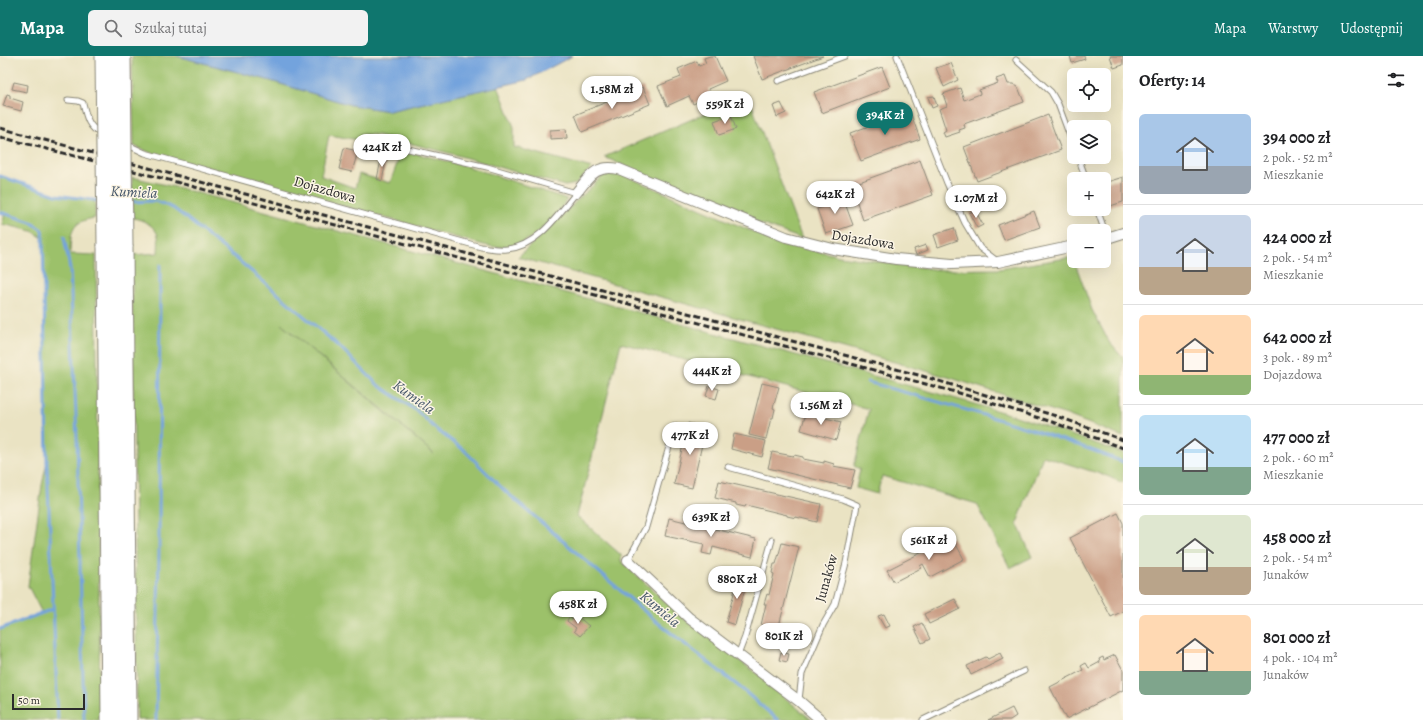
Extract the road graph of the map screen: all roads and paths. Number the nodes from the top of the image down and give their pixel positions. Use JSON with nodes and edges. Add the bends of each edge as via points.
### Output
{"nodes":[{"id":1,"x":105,"y":56,"type":"edge"},
{"id":2,"x":121,"y":56,"type":"edge"},
{"id":3,"x":845,"y":56,"type":"edge"},
{"id":4,"x":897,"y":56,"type":"edge"},
{"id":5,"x":1016,"y":60,"type":"dead end"},
{"id":6,"x":778,"y":81,"type":"dead end"},
{"id":7,"x":68,"y":100,"type":"dead end"},
{"id":8,"x":1067,"y":128,"type":"edge"},
{"id":9,"x":369,"y":140,"type":"dead end"},
{"id":10,"x":576,"y":193,"type":"junction"},
{"id":11,"x":1123,"y":233,"type":"edge"},
{"id":12,"x":1111,"y":237,"type":"edge"},
{"id":13,"x":115,"y":246,"type":"junction"},
{"id":14,"x":1067,"y":247,"type":"edge"},
{"id":15,"x":998,"y":262,"type":"junction"},
{"id":16,"x":675,"y":426,"type":"dead end"},
{"id":17,"x":728,"y":467,"type":"dead end"},
{"id":18,"x":772,"y":540,"type":"dead end"},
{"id":19,"x":628,"y":560,"type":"joint"},
{"id":20,"x":738,"y":655,"type":"junction"},
{"id":21,"x":1024,"y":671,"type":"dead end"},
{"id":22,"x":799,"y":701,"type":"junction"},
{"id":23,"x":111,"y":720,"type":"edge"},
{"id":24,"x":127,"y":720,"type":"edge"},
{"id":25,"x":821,"y":720,"type":"edge"},
{"id":26,"x":923,"y":720,"type":"edge"}],
"edges":[{"from":1,"to":13,"type":"highway","bridge":true},
{"from":2,"to":13,"type":"highway","bridge":true},
{"from":3,"to":6,"type":"lane"},
{"from":4,"to":15,"type":"lane","via":[[965,223],[980,248]]},
{"from":5,"to":8,"type":"lane","via":[[1051,92]]},
{"from":7,"to":10,"type":"lane","name":"Dojazdowa","via":[[83,103],[88,120],[95,131],[145,153],[481,247],[508,249],[524,244],[550,224]]},
{"from":9,"to":10,"type":"lane","via":[[487,167]]},
{"from":10,"to":15,"type":"street","name":"Dojazdowa","via":[[591,175],[608,167],[619,169],[717,210],[804,242],[896,259],[952,264]]},
{"from":11,"to":12,"type":"street"},
{"from":13,"to":23,"type":"highway"},
{"from":13,"to":24,"type":"highway"},
{"from":14,"to":15,"type":"street","name":"Dojazdowa"},
{"from":16,"to":19,"type":"lane","via":[[646,527]]},
{"from":17,"to":22,"type":"lane","name":"Junaków","via":[[857,505],[835,604],[802,674]]},
{"from":18,"to":20,"type":"lane"},
{"from":19,"to":20,"type":"street","via":[[690,618]]},
{"from":20,"to":22,"type":"street"},
{"from":21,"to":26,"type":"lane"},
{"from":22,"to":25,"type":"street"}]}
